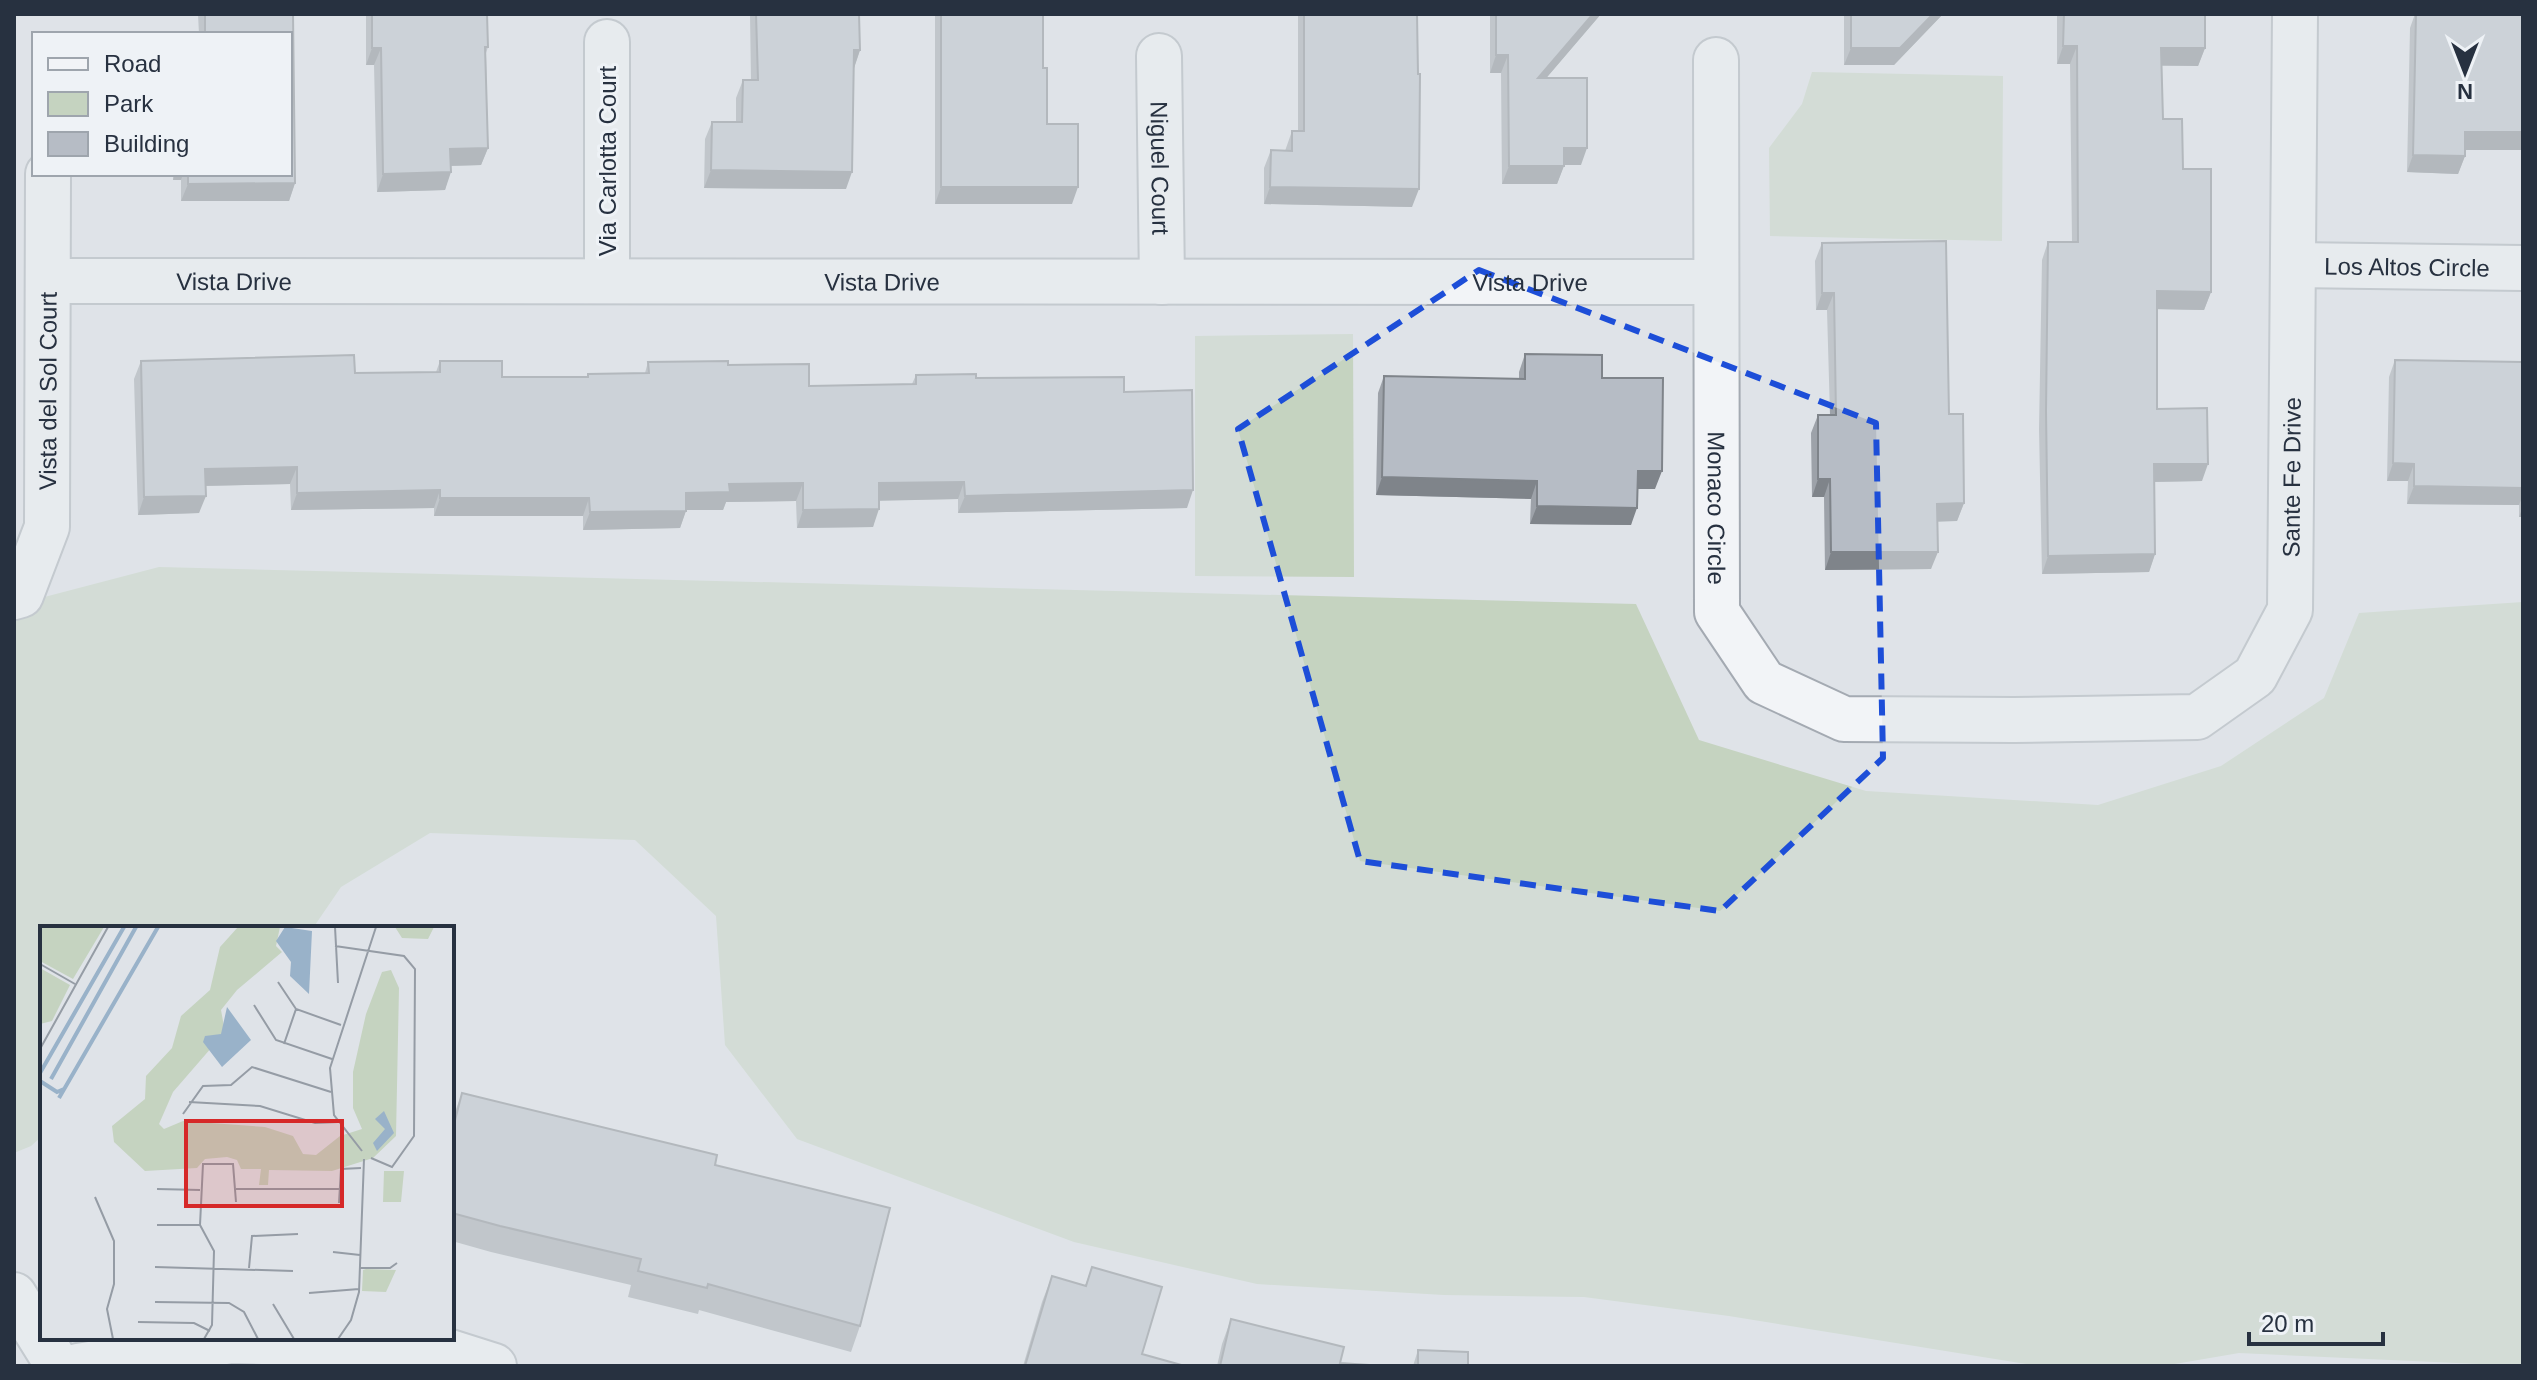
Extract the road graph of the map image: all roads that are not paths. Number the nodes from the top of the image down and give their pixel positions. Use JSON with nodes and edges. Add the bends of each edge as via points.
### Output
{"nodes":[{"id":1,"x":2295,"y":14,"type":"edge"},
{"id":2,"x":607,"y":42,"type":"dead end"},
{"id":3,"x":1159,"y":56,"type":"dead end"},
{"id":4,"x":1716,"y":60,"type":"dead end"},
{"id":5,"x":48,"y":176,"type":"edge"},
{"id":6,"x":2293,"y":265,"type":"junction"},
{"id":7,"x":2523,"y":268,"type":"edge"},
{"id":8,"x":48,"y":281,"type":"junction"},
{"id":9,"x":607,"y":281,"type":"junction"},
{"id":10,"x":1162,"y":282,"type":"junction"},
{"id":11,"x":1716,"y":282,"type":"junction"},
{"id":12,"x":14,"y":597,"type":"edge"},
{"id":13,"x":2014,"y":720,"type":"joint"},
{"id":14,"x":14,"y":1295,"type":"edge"},
{"id":15,"x":40,"y":1337,"type":"edge"},
{"id":16,"x":42,"y":1340,"type":"edge"},
{"id":17,"x":58,"y":1366,"type":"edge"},
{"id":18,"x":78,"y":1366,"type":"edge"},
{"id":19,"x":494,"y":1366,"type":"edge"}],
"edges":[{"from":1,"to":6,"type":"street","name":"Sante Fe Drive"},
{"from":2,"to":9,"type":"street","name":"Via Carlotta Court"},
{"from":3,"to":10,"type":"street","name":"Niguel Court"},
{"from":4,"to":11,"type":"street","name":"Monaco Circle"},
{"from":5,"to":8,"type":"street","name":"Vista del Sol Court"},
{"from":6,"to":7,"type":"street","name":"Los Altos Circle"},
{"from":6,"to":13,"type":"street","name":"Sante Fe Drive","via":[[2290,610],[2255,676],[2197,717]]},
{"from":8,"to":9,"type":"street","name":"Vista Drive"},
{"from":8,"to":12,"type":"street","name":"Vista del Sol Court","via":[[47,527],[21,595]]},
{"from":9,"to":10,"type":"street","name":"Vista Drive"},
{"from":10,"to":11,"type":"street","name":"Vista Drive"},
{"from":11,"to":13,"type":"street","name":"Monaco Circle","via":[[1717,612],[1756,671],[1764,682],[1844,719]]},
{"from":14,"to":15,"type":"street"},
{"from":16,"to":17,"type":"street"},
{"from":18,"to":19,"type":"street","via":[[231,1341],[434,1347]]}]}
